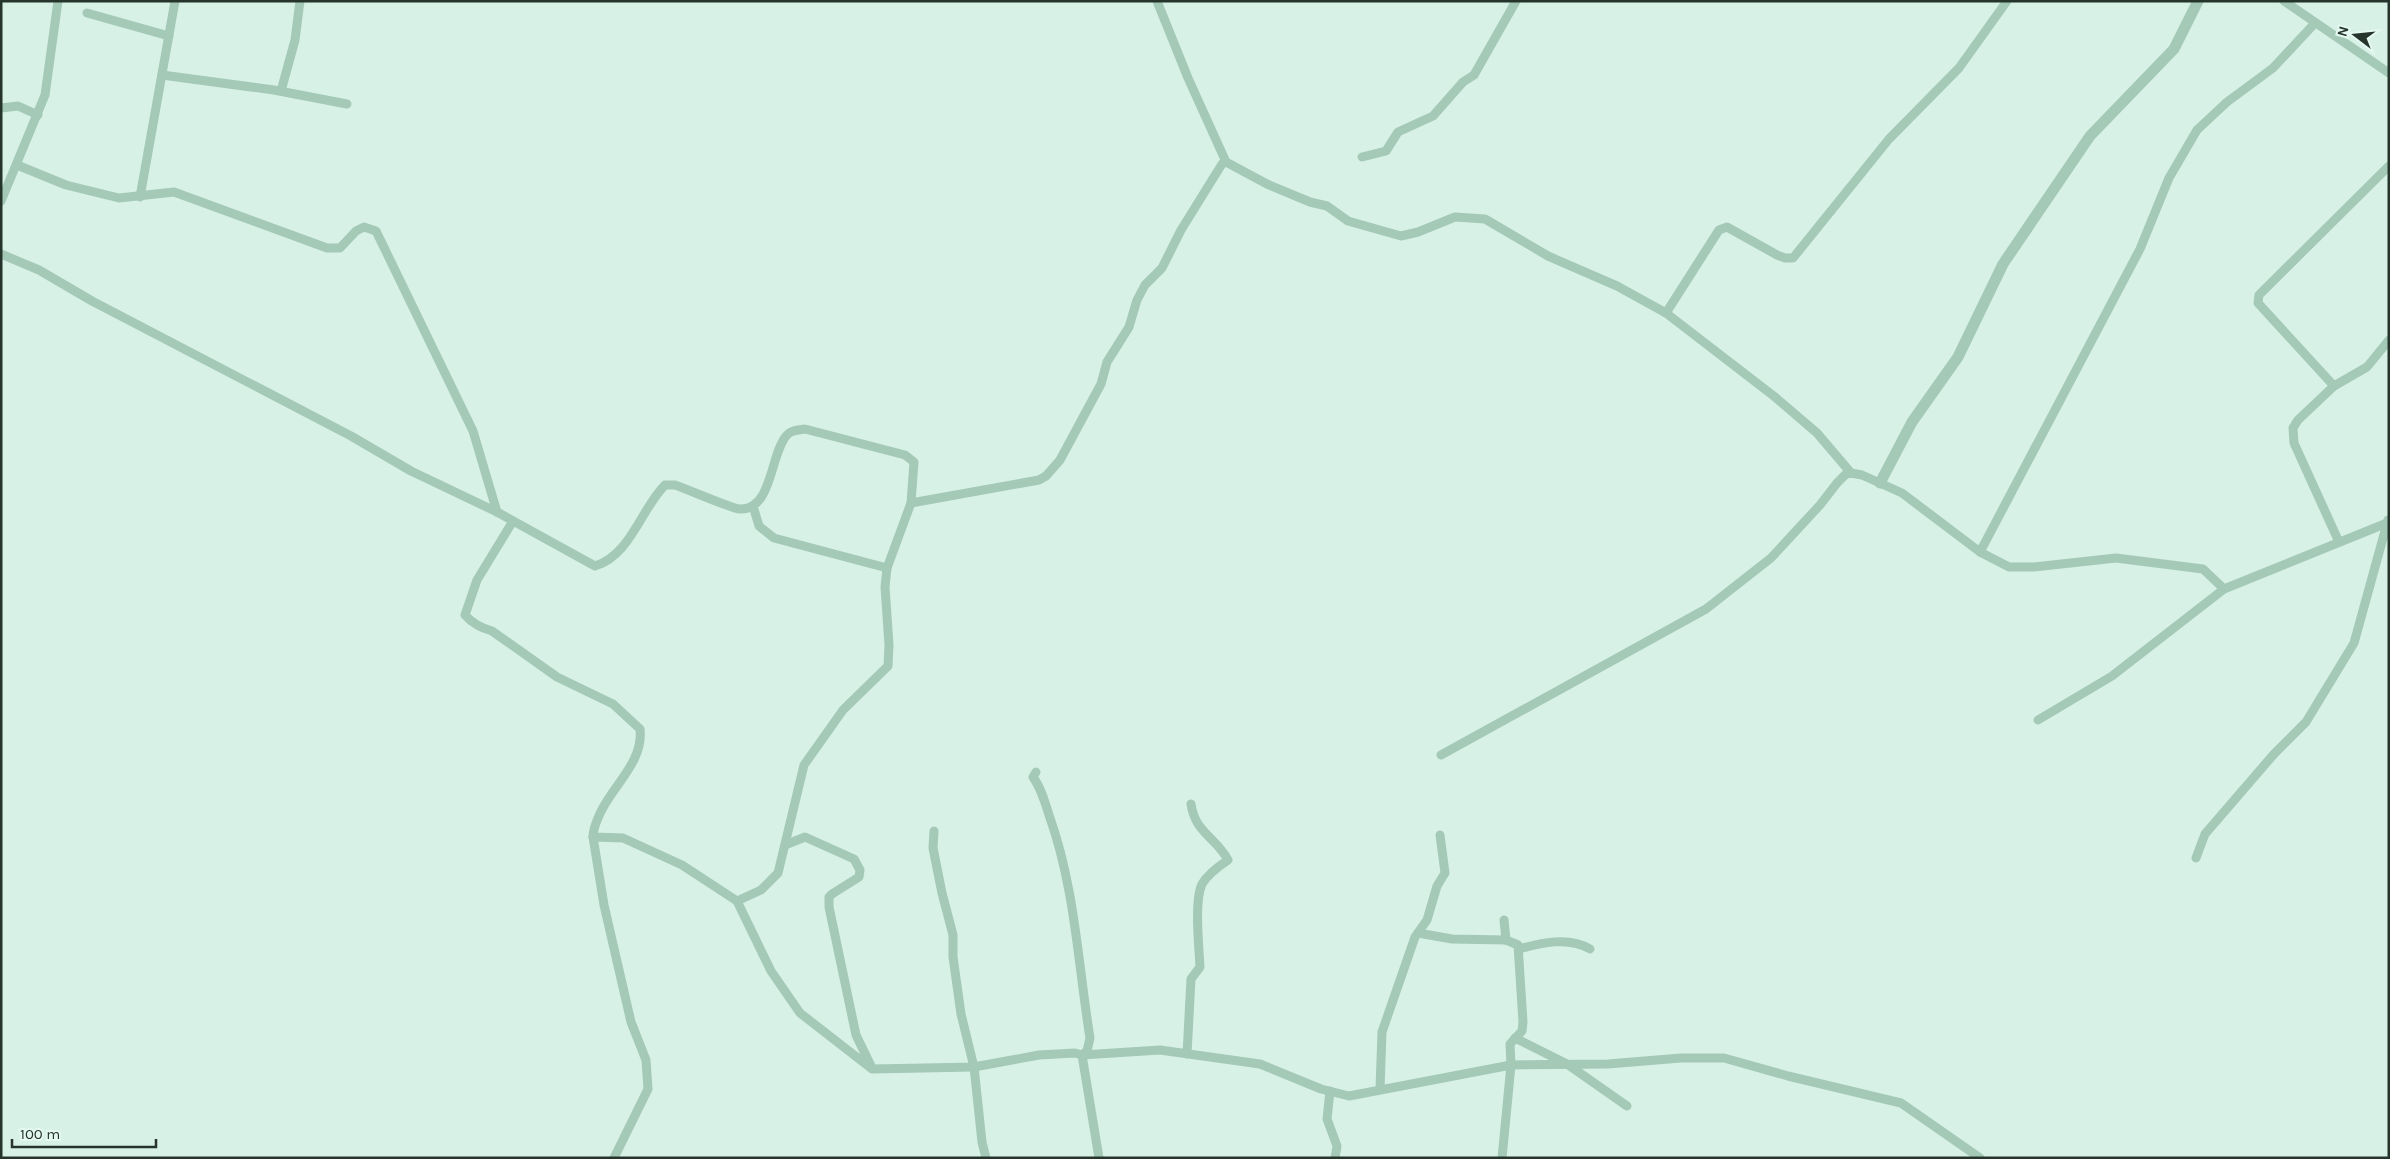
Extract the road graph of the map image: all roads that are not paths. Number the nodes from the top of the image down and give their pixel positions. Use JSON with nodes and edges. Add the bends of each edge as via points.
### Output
{"nodes":[{"id":1,"x":58,"y":1,"type":"edge"},
{"id":2,"x":175,"y":1,"type":"edge"},
{"id":3,"x":300,"y":1,"type":"edge"},
{"id":4,"x":1157,"y":1,"type":"edge"},
{"id":5,"x":1516,"y":1,"type":"edge"},
{"id":6,"x":2007,"y":1,"type":"edge"},
{"id":7,"x":2198,"y":1,"type":"edge"},
{"id":8,"x":2284,"y":1,"type":"edge"},
{"id":9,"x":87,"y":13,"type":"dead end"},
{"id":10,"x":2315,"y":23,"type":"junction"},
{"id":11,"x":169,"y":36,"type":"junction"},
{"id":12,"x":2389,"y":73,"type":"edge"},
{"id":13,"x":162,"y":75,"type":"junction"},
{"id":14,"x":281,"y":91,"type":"junction"},
{"id":15,"x":347,"y":104,"type":"dead end"},
{"id":16,"x":1,"y":108,"type":"edge"},
{"id":17,"x":38,"y":115,"type":"junction"},
{"id":18,"x":1362,"y":157,"type":"dead end"},
{"id":19,"x":1226,"y":162,"type":"junction"},
{"id":20,"x":17,"y":165,"type":"junction"},
{"id":21,"x":2389,"y":166,"type":"edge"},
{"id":22,"x":140,"y":197,"type":"junction"},
{"id":23,"x":1,"y":201,"type":"edge"},
{"id":24,"x":1,"y":254,"type":"edge"},
{"id":25,"x":1666,"y":313,"type":"junction"},
{"id":26,"x":2389,"y":340,"type":"edge"},
{"id":27,"x":2334,"y":386,"type":"junction"},
{"id":28,"x":1851,"y":473,"type":"junction"},
{"id":29,"x":1880,"y":484,"type":"junction"},
{"id":30,"x":911,"y":503,"type":"junction"},
{"id":31,"x":753,"y":506,"type":"junction"},
{"id":32,"x":497,"y":512,"type":"junction"},
{"id":33,"x":2388,"y":520,"type":"edge"},
{"id":34,"x":513,"y":521,"type":"junction"},
{"id":35,"x":2339,"y":542,"type":"junction"},
{"id":36,"x":1980,"y":552,"type":"junction"},
{"id":37,"x":887,"y":568,"type":"junction"},
{"id":38,"x":2224,"y":588,"type":"junction"},
{"id":39,"x":2038,"y":720,"type":"dead end"},
{"id":40,"x":1441,"y":755,"type":"dead end"},
{"id":41,"x":1036,"y":772,"type":"dead end"},
{"id":42,"x":1191,"y":804,"type":"dead end"},
{"id":43,"x":934,"y":830,"type":"dead end"},
{"id":44,"x":1440,"y":835,"type":"dead end"},
{"id":45,"x":593,"y":837,"type":"junction"},
{"id":46,"x":785,"y":844,"type":"junction"},
{"id":47,"x":2196,"y":858,"type":"dead end"},
{"id":48,"x":737,"y":902,"type":"junction"},
{"id":49,"x":1504,"y":920,"type":"dead end"},
{"id":50,"x":1418,"y":933,"type":"junction"},
{"id":51,"x":1506,"y":940,"type":"junction"},
{"id":52,"x":1519,"y":949,"type":"junction"},
{"id":53,"x":1590,"y":949,"type":"dead end"},
{"id":54,"x":1515,"y":1038,"type":"junction"},
{"id":55,"x":1187,"y":1054,"type":"junction"},
{"id":56,"x":1082,"y":1055,"type":"junction"},
{"id":57,"x":1511,"y":1064,"type":"junction"},
{"id":58,"x":1567,"y":1064,"type":"junction"},
{"id":59,"x":974,"y":1067,"type":"junction"},
{"id":60,"x":872,"y":1068,"type":"junction"},
{"id":61,"x":1380,"y":1089,"type":"junction"},
{"id":62,"x":1330,"y":1091,"type":"junction"},
{"id":63,"x":1626,"y":1106,"type":"dead end"},
{"id":64,"x":614,"y":1158,"type":"edge"},
{"id":65,"x":986,"y":1158,"type":"edge"},
{"id":66,"x":1099,"y":1158,"type":"edge"},
{"id":67,"x":1335,"y":1158,"type":"edge"},
{"id":68,"x":1502,"y":1158,"type":"edge"},
{"id":69,"x":1980,"y":1158,"type":"edge"}],
"edges":[{"from":1,"to":17,"type":"street","via":[[49,68]]},
{"from":2,"to":11,"type":"street"},
{"from":3,"to":14,"type":"street","via":[[295,40]]},
{"from":4,"to":19,"type":"street"},
{"from":5,"to":18,"type":"street","via":[[1474,74],[1433,116],[1398,132],[1386,151]]},
{"from":6,"to":25,"type":"street","via":[[1959,68],[1889,139],[1793,258],[1777,255],[1727,227],[1719,230]]},
{"from":7,"to":29,"type":"street","via":[[2174,49],[2090,136],[2009,256],[1958,357],[1912,422]]},
{"from":8,"to":10,"type":"street"},
{"from":9,"to":11,"type":"street"},
{"from":10,"to":12,"type":"street"},
{"from":10,"to":36,"type":"street","via":[[2273,68],[2227,102],[2197,130],[2169,178],[2140,249]]},
{"from":11,"to":13,"type":"street"},
{"from":13,"to":14,"type":"street"},
{"from":13,"to":22,"type":"street"},
{"from":14,"to":15,"type":"street"},
{"from":16,"to":17,"type":"street","via":[[18,106]]},
{"from":17,"to":20,"type":"street"},
{"from":19,"to":25,"type":"street","via":[[1267,184],[1327,206],[1348,221],[1401,236],[1455,216],[1485,219],[1548,256],[1617,286]]},
{"from":19,"to":30,"type":"street","via":[[1181,230],[1162,268],[1145,285],[1129,326],[1107,362],[1101,384],[1060,460],[1046,476],[1039,480]]},
{"from":20,"to":22,"type":"street","via":[[66,184],[119,198]]},
{"from":20,"to":23,"type":"street"},
{"from":21,"to":27,"type":"street","via":[[2259,295],[2258,303]]},
{"from":22,"to":32,"type":"street","via":[[174,192],[327,248],[340,248],[364,227],[376,231],[473,431]]},
{"from":24,"to":32,"type":"street","via":[[39,270],[351,436],[419,476]]},
{"from":25,"to":28,"type":"street","via":[[1775,397],[1816,433]]},
{"from":26,"to":27,"type":"street","via":[[2367,367]]},
{"from":27,"to":35,"type":"street","via":[[2293,428],[2294,443]]},
{"from":28,"to":29,"type":"street"},
{"from":28,"to":40,"type":"street","via":[[1836,483],[1820,506],[1771,558],[1706,609]]},
{"from":29,"to":36,"type":"street","via":[[1902,494]]},
{"from":30,"to":31,"type":"street","via":[[914,462],[905,455],[805,429],[787,435],[762,496]]},
{"from":30,"to":37,"type":"street"},
{"from":31,"to":34,"type":"street","via":[[739,509],[675,485],[665,485],[621,548],[608,562],[595,566]]},
{"from":31,"to":37,"type":"street","via":[[759,526],[774,538]]},
{"from":32,"to":34,"type":"street"},
{"from":33,"to":35,"type":"street"},
{"from":33,"to":47,"type":"street","via":[[2354,643],[2306,722],[2205,834]]},
{"from":34,"to":45,"type":"street","via":[[478,580],[466,615],[470,622],[492,631],[557,677],[613,704],[640,729],[640,747],[635,760],[603,804]]},
{"from":35,"to":38,"type":"street"},
{"from":36,"to":38,"type":"street","via":[[2009,567],[2116,558],[2203,569]]},
{"from":37,"to":46,"type":"street","via":[[888,666],[843,710],[804,765]]},
{"from":38,"to":39,"type":"street","via":[[2112,676]]},
{"from":41,"to":56,"type":"street","via":[[1033,777],[1054,829],[1064,865],[1080,960],[1090,1038],[1087,1051]]},
{"from":42,"to":55,"type":"street","via":[[1198,826],[1223,849],[1228,860],[1202,884],[1199,897],[1197,935],[1200,966],[1191,980]]},
{"from":43,"to":59,"type":"street","via":[[942,893],[953,935],[961,1014]]},
{"from":44,"to":50,"type":"street","via":[[1444,873],[1427,920]]},
{"from":45,"to":48,"type":"street","via":[[623,838],[682,865]]},
{"from":45,"to":64,"type":"street","via":[[604,905],[631,1022],[646,1060],[648,1089]]},
{"from":46,"to":48,"type":"street","via":[[778,873],[769,884]]},
{"from":46,"to":60,"type":"street","via":[[805,837],[854,859],[859,865],[859,877],[832,894],[829,907],[856,1035]]},
{"from":48,"to":60,"type":"street","via":[[771,971],[800,1013]]},
{"from":49,"to":51,"type":"street"},
{"from":50,"to":51,"type":"street","via":[[1452,940]]},
{"from":50,"to":61,"type":"street","via":[[1382,1032]]},
{"from":51,"to":52,"type":"street","via":[[1518,945]]},
{"from":52,"to":53,"type":"street","via":[[1560,942],[1582,944]]},
{"from":52,"to":54,"type":"street","via":[[1523,1022],[1522,1031]]},
{"from":54,"to":57,"type":"street","via":[[1510,1044]]},
{"from":54,"to":58,"type":"street"},
{"from":55,"to":56,"type":"street","via":[[1160,1050]]},
{"from":55,"to":62,"type":"street","via":[[1260,1064]]},
{"from":56,"to":59,"type":"street","via":[[1039,1055]]},
{"from":56,"to":66,"type":"street"},
{"from":57,"to":58,"type":"street"},
{"from":57,"to":61,"type":"street"},
{"from":57,"to":68,"type":"street"},
{"from":58,"to":63,"type":"street"},
{"from":58,"to":69,"type":"street","via":[[1724,1058],[1901,1103]]},
{"from":59,"to":60,"type":"street"},
{"from":59,"to":65,"type":"street"},
{"from":61,"to":62,"type":"street","via":[[1349,1096]]},
{"from":62,"to":67,"type":"street","via":[[1327,1120],[1337,1146]]}]}
